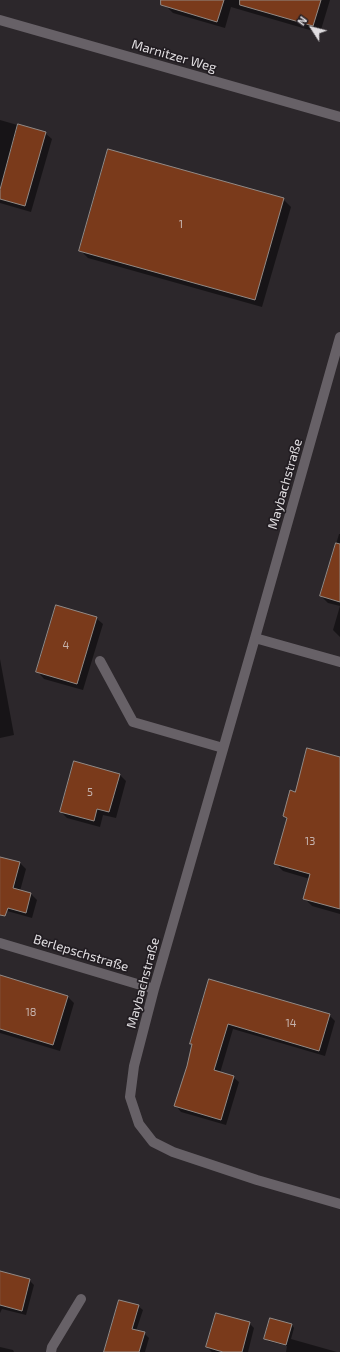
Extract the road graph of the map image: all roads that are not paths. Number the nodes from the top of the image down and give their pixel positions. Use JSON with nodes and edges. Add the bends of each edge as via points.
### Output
{"nodes":[{"id":1,"x":0,"y":20,"type":"edge"},
{"id":2,"x":340,"y":118,"type":"edge"},
{"id":3,"x":340,"y":337,"type":"edge"},
{"id":4,"x":256,"y":638,"type":"junction"},
{"id":5,"x":100,"y":661,"type":"dead end"},
{"id":6,"x":340,"y":662,"type":"edge"},
{"id":7,"x":223,"y":748,"type":"junction"},
{"id":8,"x":0,"y":943,"type":"edge"},
{"id":9,"x":154,"y":989,"type":"junction"},
{"id":10,"x":340,"y":1204,"type":"edge"},
{"id":11,"x":81,"y":1299,"type":"dead end"},
{"id":12,"x":51,"y":1352,"type":"edge"}],
"edges":[{"from":1,"to":2,"type":"street","name":"Marnitzer Weg"},
{"from":3,"to":4,"type":"street","name":"Maybachstraße"},
{"from":4,"to":6,"type":"street"},
{"from":4,"to":7,"type":"street","name":"Maybachstraße"},
{"from":5,"to":7,"type":"street","via":[[133,722]]},
{"from":7,"to":9,"type":"street","name":"Maybachstraße"},
{"from":8,"to":9,"type":"street","name":"Berlepschstraße"},
{"from":9,"to":10,"type":"street","name":"Maybachstraße","via":[[134,1066],[130,1097],[139,1124],[153,1142],[173,1152],[250,1178]]},
{"from":11,"to":12,"type":"street"}]}
